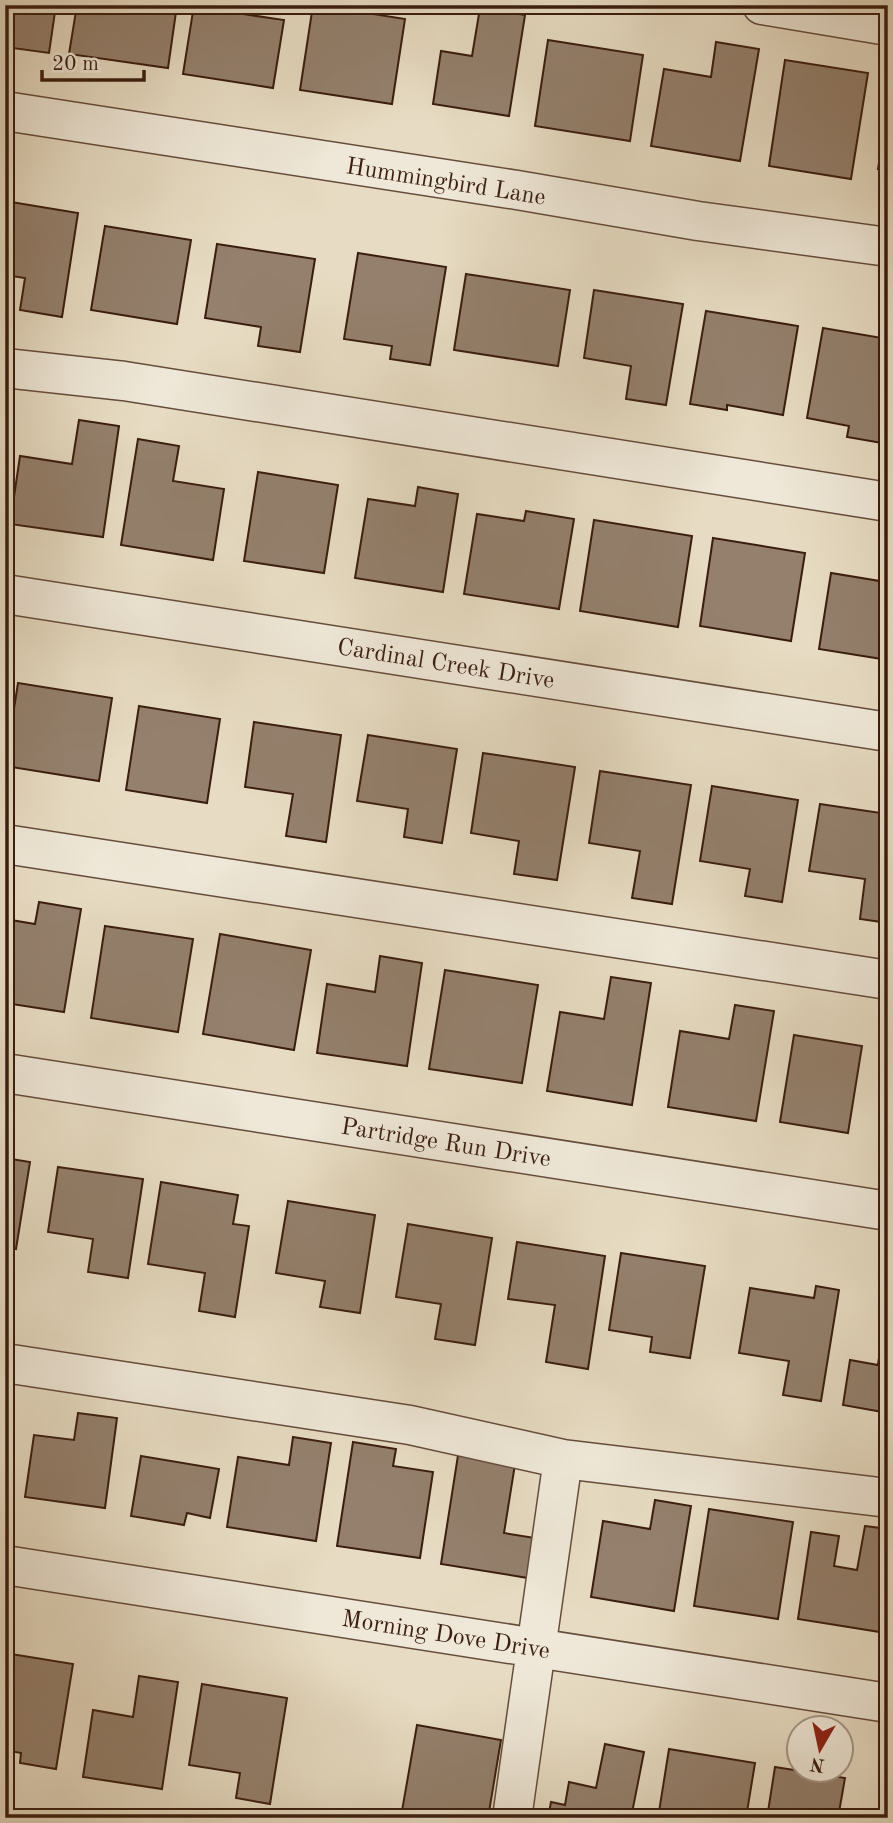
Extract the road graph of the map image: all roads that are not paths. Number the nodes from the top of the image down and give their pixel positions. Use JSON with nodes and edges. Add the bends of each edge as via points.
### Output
{"nodes":[{"id":1,"x":762,"y":5,"type":"edge"},
{"id":2,"x":888,"y":26,"type":"edge"},
{"id":3,"x":5,"y":111,"type":"edge"},
{"id":4,"x":888,"y":247,"type":"edge"},
{"id":5,"x":5,"y":368,"type":"edge"},
{"id":6,"x":888,"y":502,"type":"edge"},
{"id":7,"x":5,"y":594,"type":"edge"},
{"id":8,"x":888,"y":732,"type":"edge"},
{"id":9,"x":5,"y":844,"type":"edge"},
{"id":10,"x":888,"y":980,"type":"edge"},
{"id":11,"x":5,"y":1073,"type":"edge"},
{"id":12,"x":888,"y":1211,"type":"edge"},
{"id":13,"x":5,"y":1363,"type":"edge"},
{"id":14,"x":563,"y":1459,"type":"junction"},
{"id":15,"x":888,"y":1497,"type":"edge"},
{"id":16,"x":5,"y":1565,"type":"edge"},
{"id":17,"x":538,"y":1648,"type":"junction"},
{"id":18,"x":888,"y":1703,"type":"edge"},
{"id":19,"x":512,"y":1818,"type":"edge"}],
"edges":[{"from":1,"to":2,"type":"street"},
{"from":3,"to":4,"type":"street","name":"Hummingbird Lane"},
{"from":5,"to":6,"type":"street","via":[[124,381]]},
{"from":7,"to":8,"type":"street","name":"Cardinal Creek Drive"},
{"from":9,"to":10,"type":"street"},
{"from":11,"to":12,"type":"street","name":"Partridge Run Drive"},
{"from":13,"to":14,"type":"street","via":[[410,1425]]},
{"from":14,"to":15,"type":"street"},
{"from":14,"to":17,"type":"street"},
{"from":16,"to":17,"type":"street","name":"Morning Dove Drive"},
{"from":17,"to":18,"type":"street","name":"Morning Dove Drive"},
{"from":17,"to":19,"type":"street"}]}
